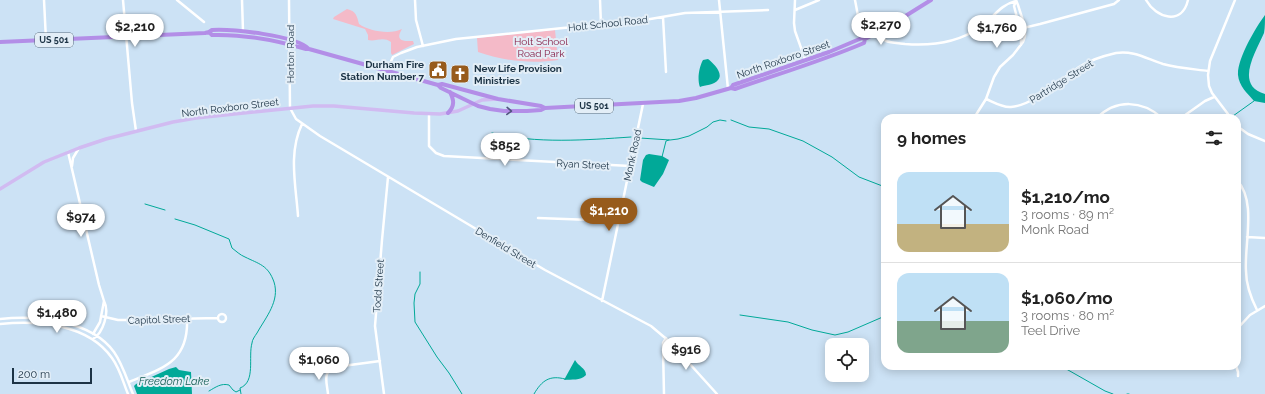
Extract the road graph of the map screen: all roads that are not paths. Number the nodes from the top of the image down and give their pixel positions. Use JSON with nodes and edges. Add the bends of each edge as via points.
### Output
{"nodes":[{"id":1,"x":44,"y":0,"type":"edge"},
{"id":2,"x":123,"y":0,"type":"edge"},
{"id":3,"x":177,"y":0,"type":"edge"},
{"id":4,"x":242,"y":0,"type":"edge"},
{"id":5,"x":289,"y":0,"type":"edge"},
{"id":6,"x":415,"y":0,"type":"edge"},
{"id":7,"x":600,"y":0,"type":"edge"},
{"id":8,"x":719,"y":0,"type":"edge"},
{"id":9,"x":795,"y":0,"type":"edge"},
{"id":10,"x":819,"y":0,"type":"edge"},
{"id":11,"x":855,"y":0,"type":"edge"},
{"id":12,"x":931,"y":0,"type":"edge"},
{"id":13,"x":1016,"y":0,"type":"edge"},
{"id":14,"x":1120,"y":0,"type":"edge"},
{"id":15,"x":1146,"y":0,"type":"edge"},
{"id":16,"x":1188,"y":0,"type":"edge"},
{"id":17,"x":1235,"y":0,"type":"edge"},
{"id":18,"x":768,"y":10,"type":"dead end"},
{"id":19,"x":795,"y":10,"type":"junction"},
{"id":20,"x":719,"y":11,"type":"junction"},
{"id":21,"x":663,"y":17,"type":"junction"},
{"id":22,"x":204,"y":22,"type":"dead end"},
{"id":23,"x":601,"y":25,"type":"junction"},
{"id":24,"x":980,"y":27,"type":"junction"},
{"id":25,"x":1025,"y":27,"type":"junction"},
{"id":26,"x":1020,"y":28,"type":"junction"},
{"id":27,"x":243,"y":31,"type":"junction"},
{"id":28,"x":209,"y":32,"type":"junction"},
{"id":29,"x":876,"y":33,"type":"junction"},
{"id":30,"x":126,"y":36,"type":"junction"},
{"id":31,"x":866,"y":39,"type":"junction"},
{"id":32,"x":46,"y":40,"type":"junction"},
{"id":33,"x":0,"y":42,"type":"edge"},
{"id":34,"x":290,"y":43,"type":"junction"},
{"id":35,"x":1021,"y":45,"type":"junction"},
{"id":36,"x":423,"y":46,"type":"junction"},
{"id":37,"x":829,"y":52,"type":"junction"},
{"id":38,"x":805,"y":59,"type":"junction"},
{"id":39,"x":808,"y":64,"type":"junction"},
{"id":40,"x":387,"y":70,"type":"junction"},
{"id":41,"x":1208,"y":71,"type":"junction"},
{"id":42,"x":666,"y":72,"type":"dead end"},
{"id":43,"x":783,"y":72,"type":"junction"},
{"id":44,"x":438,"y":85,"type":"junction"},
{"id":45,"x":730,"y":88,"type":"junction"},
{"id":46,"x":450,"y":92,"type":"junction"},
{"id":47,"x":1214,"y":97,"type":"junction"},
{"id":48,"x":986,"y":98,"type":"junction"},
{"id":49,"x":498,"y":99,"type":"junction"},
{"id":50,"x":474,"y":104,"type":"junction"},
{"id":51,"x":643,"y":104,"type":"junction"},
{"id":52,"x":290,"y":108,"type":"junction"},
{"id":53,"x":545,"y":108,"type":"junction"},
{"id":54,"x":448,"y":113,"type":"junction"},
{"id":55,"x":429,"y":114,"type":"junction"},
{"id":56,"x":976,"y":114,"type":"edge"},
{"id":57,"x":1102,"y":114,"type":"edge"},
{"id":58,"x":1156,"y":114,"type":"edge"},
{"id":59,"x":1187,"y":114,"type":"edge"},
{"id":60,"x":1228,"y":114,"type":"edge"},
{"id":61,"x":302,"y":124,"type":"junction"},
{"id":62,"x":1241,"y":130,"type":"edge"},
{"id":63,"x":136,"y":131,"type":"junction"},
{"id":64,"x":1265,"y":140,"type":"edge"},
{"id":65,"x":79,"y":148,"type":"junction"},
{"id":66,"x":68,"y":152,"type":"junction"},
{"id":67,"x":630,"y":166,"type":"junction"},
{"id":68,"x":71,"y":168,"type":"junction"},
{"id":69,"x":388,"y":177,"type":"junction"},
{"id":70,"x":1241,"y":186,"type":"edge"},
{"id":71,"x":0,"y":188,"type":"edge"},
{"id":72,"x":298,"y":216,"type":"dead end"},
{"id":73,"x":538,"y":218,"type":"dead end"},
{"id":74,"x":619,"y":221,"type":"junction"},
{"id":75,"x":1247,"y":237,"type":"junction"},
{"id":76,"x":1265,"y":238,"type":"edge"},
{"id":77,"x":104,"y":301,"type":"junction"},
{"id":78,"x":602,"y":301,"type":"junction"},
{"id":79,"x":1265,"y":306,"type":"edge"},
{"id":80,"x":1257,"y":310,"type":"junction"},
{"id":81,"x":101,"y":316,"type":"junction"},
{"id":82,"x":105,"y":317,"type":"junction"},
{"id":83,"x":187,"y":318,"type":"junction"},
{"id":84,"x":218,"y":318,"type":"dead end"},
{"id":85,"x":0,"y":319,"type":"edge"},
{"id":86,"x":0,"y":324,"type":"edge"},
{"id":87,"x":1241,"y":325,"type":"edge"},
{"id":88,"x":93,"y":334,"type":"junction"},
{"id":89,"x":97,"y":336,"type":"junction"},
{"id":90,"x":666,"y":338,"type":"junction"},
{"id":91,"x":93,"y":339,"type":"junction"},
{"id":92,"x":380,"y":360,"type":"junction"},
{"id":93,"x":1237,"y":370,"type":"edge"},
{"id":94,"x":1238,"y":376,"type":"dead end"},
{"id":95,"x":129,"y":382,"type":"junction"},
{"id":96,"x":128,"y":394,"type":"edge"},
{"id":97,"x":133,"y":394,"type":"edge"},
{"id":98,"x":328,"y":394,"type":"edge"},
{"id":99,"x":384,"y":394,"type":"edge"},
{"id":100,"x":664,"y":394,"type":"edge"},
{"id":101,"x":717,"y":394,"type":"edge"}],
"edges":[{"from":1,"to":32,"type":"street"},
{"from":2,"to":30,"type":"street"},
{"from":3,"to":22,"type":"street"},
{"from":4,"to":27,"type":"street"},
{"from":5,"to":34,"type":"street","name":"Horton Road"},
{"from":6,"to":36,"type":"street","via":[[416,20]]},
{"from":7,"to":23,"type":"street"},
{"from":8,"to":20,"type":"street"},
{"from":9,"to":19,"type":"street"},
{"from":10,"to":19,"type":"street"},
{"from":11,"to":31,"type":"street"},
{"from":12,"to":29,"type":"highway","name":"North Roxboro Street","number":"US 501"},
{"from":13,"to":24,"type":"street","via":[[1005,5]]},
{"from":13,"to":25,"type":"street"},
{"from":13,"to":26,"type":"street","via":[[1014,6]]},
{"from":14,"to":25,"type":"street","via":[[1114,4]]},
{"from":15,"to":16,"type":"street","via":[[1157,13],[1170,17],[1181,12]]},
{"from":17,"to":41,"type":"street"},
{"from":18,"to":20,"type":"street","name":"Holt School Road"},
{"from":19,"to":38,"type":"street","via":[[795,31]]},
{"from":20,"to":21,"type":"street","name":"Holt School Road"},
{"from":20,"to":45,"type":"street"},
{"from":21,"to":23,"type":"street","name":"Holt School Road"},
{"from":21,"to":42,"type":"street"},
{"from":23,"to":36,"type":"street","name":"Holt School Road","via":[[464,38]]},
{"from":24,"to":26,"type":"street","via":[[994,42],[1007,32]]},
{"from":24,"to":29,"type":"street","via":[[956,39],[933,44],[892,42],[884,40]]},
{"from":25,"to":26,"type":"street"},
{"from":25,"to":35,"type":"street"},
{"from":26,"to":35,"type":"street"},
{"from":27,"to":28,"type":"highway","number":"US 501"},
{"from":27,"to":34,"type":"highway","number":"US 501"},
{"from":28,"to":30,"type":"highway","number":"US 501"},
{"from":28,"to":34,"type":"highway","number":"US 501"},
{"from":29,"to":31,"type":"highway","name":"North Roxboro Street","number":"US 501"},
{"from":30,"to":32,"type":"highway","number":"US 501"},
{"from":30,"to":63,"type":"street"},
{"from":31,"to":37,"type":"highway","name":"North Roxboro Street","number":"US 501","via":[[862,38]]},
{"from":31,"to":39,"type":"highway","name":"North Roxboro Street","number":"US 501","via":[[864,43]]},
{"from":32,"to":33,"type":"highway","number":"US 501"},
{"from":34,"to":40,"type":"highway","number":"US 501"},
{"from":34,"to":52,"type":"street","name":"Horton Road"},
{"from":35,"to":48,"type":"street","via":[[994,77]]},
{"from":36,"to":40,"type":"street","name":"Holt School Road","via":[[395,56]]},
{"from":37,"to":38,"type":"highway","name":"North Roxboro Street","number":"US 501"},
{"from":37,"to":39,"type":"highway"},
{"from":38,"to":43,"type":"highway","via":[[804,63]]},
{"from":38,"to":45,"type":"highway","name":"North Roxboro Street","number":"US 501"},
{"from":39,"to":43,"type":"highway","name":"North Roxboro Street","number":"US 501"},
{"from":40,"to":44,"type":"highway","number":"US 501"},
{"from":41,"to":47,"type":"street","via":[[1209,86]]},
{"from":41,"to":48,"type":"street","name":"Partridge Street","via":[[1164,64],[1138,54],[1118,53],[1087,62],[1040,95],[1020,105],[1006,107]]},
{"from":43,"to":45,"type":"highway","name":"North Roxboro Street","number":"US 501","via":[[735,89]]},
{"from":44,"to":46,"type":"highway","number":"US 501"},
{"from":44,"to":49,"type":"highway","number":"US 501"},
{"from":45,"to":51,"type":"highway","name":"North Roxboro Street","number":"US 501","via":[[685,100]]},
{"from":46,"to":50,"type":"highway","number":"US 501"},
{"from":46,"to":54,"type":"highway","via":[[453,103]]},
{"from":47,"to":59,"type":"street"},
{"from":47,"to":60,"type":"street"},
{"from":48,"to":56,"type":"street"},
{"from":49,"to":50,"type":"main road","name":"North Roxboro Street","via":[[482,100]]},
{"from":49,"to":53,"type":"highway","name":"North Roxboro Street","number":"US 501"},
{"from":50,"to":53,"type":"highway","name":"North Roxboro Street","number":"US 501","one_way":true,"via":[[504,111],[536,111]]},
{"from":50,"to":54,"type":"main road","name":"North Roxboro Street"},
{"from":51,"to":53,"type":"highway","name":"North Roxboro Street","number":"US 501"},
{"from":51,"to":67,"type":"street","name":"Monk Road"},
{"from":52,"to":55,"type":"main road","name":"North Roxboro Street","via":[[334,106]]},
{"from":52,"to":61,"type":"street","name":"Denfield Street","via":[[294,117]]},
{"from":52,"to":63,"type":"main road","name":"North Roxboro Street","via":[[196,118]]},
{"from":54,"to":55,"type":"main road","name":"North Roxboro Street"},
{"from":55,"to":67,"type":"street","name":"Ryan Street","via":[[429,146],[436,154]]},
{"from":57,"to":58,"type":"street","via":[[1109,108],[1127,104],[1145,106]]},
{"from":61,"to":69,"type":"street","name":"Denfield Street"},
{"from":61,"to":72,"type":"street","via":[[298,132],[294,164]]},
{"from":62,"to":64,"type":"street"},
{"from":63,"to":65,"type":"main road","name":"North Roxboro Street"},
{"from":65,"to":66,"type":"main road","name":"North Roxboro Street"},
{"from":65,"to":68,"type":"street"},
{"from":66,"to":68,"type":"street"},
{"from":66,"to":71,"type":"main road","name":"North Roxboro Street","via":[[44,162]]},
{"from":67,"to":74,"type":"street","name":"Monk Road"},
{"from":68,"to":77,"type":"street"},
{"from":69,"to":78,"type":"street","name":"Denfield Street"},
{"from":69,"to":92,"type":"street","name":"Todd Street","via":[[375,326]]},
{"from":70,"to":75,"type":"street","via":[[1247,200]]},
{"from":73,"to":74,"type":"street"},
{"from":74,"to":78,"type":"street","name":"Monk Road"},
{"from":75,"to":76,"type":"street"},
{"from":75,"to":80,"type":"street","via":[[1246,277]]},
{"from":77,"to":81,"type":"street"},
{"from":77,"to":82,"type":"street"},
{"from":78,"to":90,"type":"street","name":"Denfield Street","via":[[650,326]]},
{"from":79,"to":80,"type":"street"},
{"from":80,"to":87,"type":"street"},
{"from":81,"to":82,"type":"street","name":"Capitol Street"},
{"from":81,"to":88,"type":"street"},
{"from":82,"to":83,"type":"street","name":"Capitol Street","via":[[118,320]]},
{"from":82,"to":89,"type":"street"},
{"from":83,"to":84,"type":"street","name":"Capitol Street"},
{"from":83,"to":95,"type":"street","via":[[184,343],[175,358],[163,368]]},
{"from":85,"to":88,"type":"street","via":[[54,321],[79,327]]},
{"from":86,"to":91,"type":"street","via":[[48,325]]},
{"from":88,"to":89,"type":"street"},
{"from":88,"to":91,"type":"street"},
{"from":89,"to":91,"type":"street"},
{"from":89,"to":95,"type":"street","via":[[114,352]]},
{"from":90,"to":100,"type":"street","via":[[662,347]]},
{"from":90,"to":101,"type":"street","name":"Denfield Street"},
{"from":91,"to":96,"type":"street","via":[[104,348],[115,363]]},
{"from":92,"to":98,"type":"street","via":[[328,370]]},
{"from":92,"to":99,"type":"street","name":"Todd Street"},
{"from":93,"to":94,"type":"street"},
{"from":95,"to":97,"type":"street"}]}
